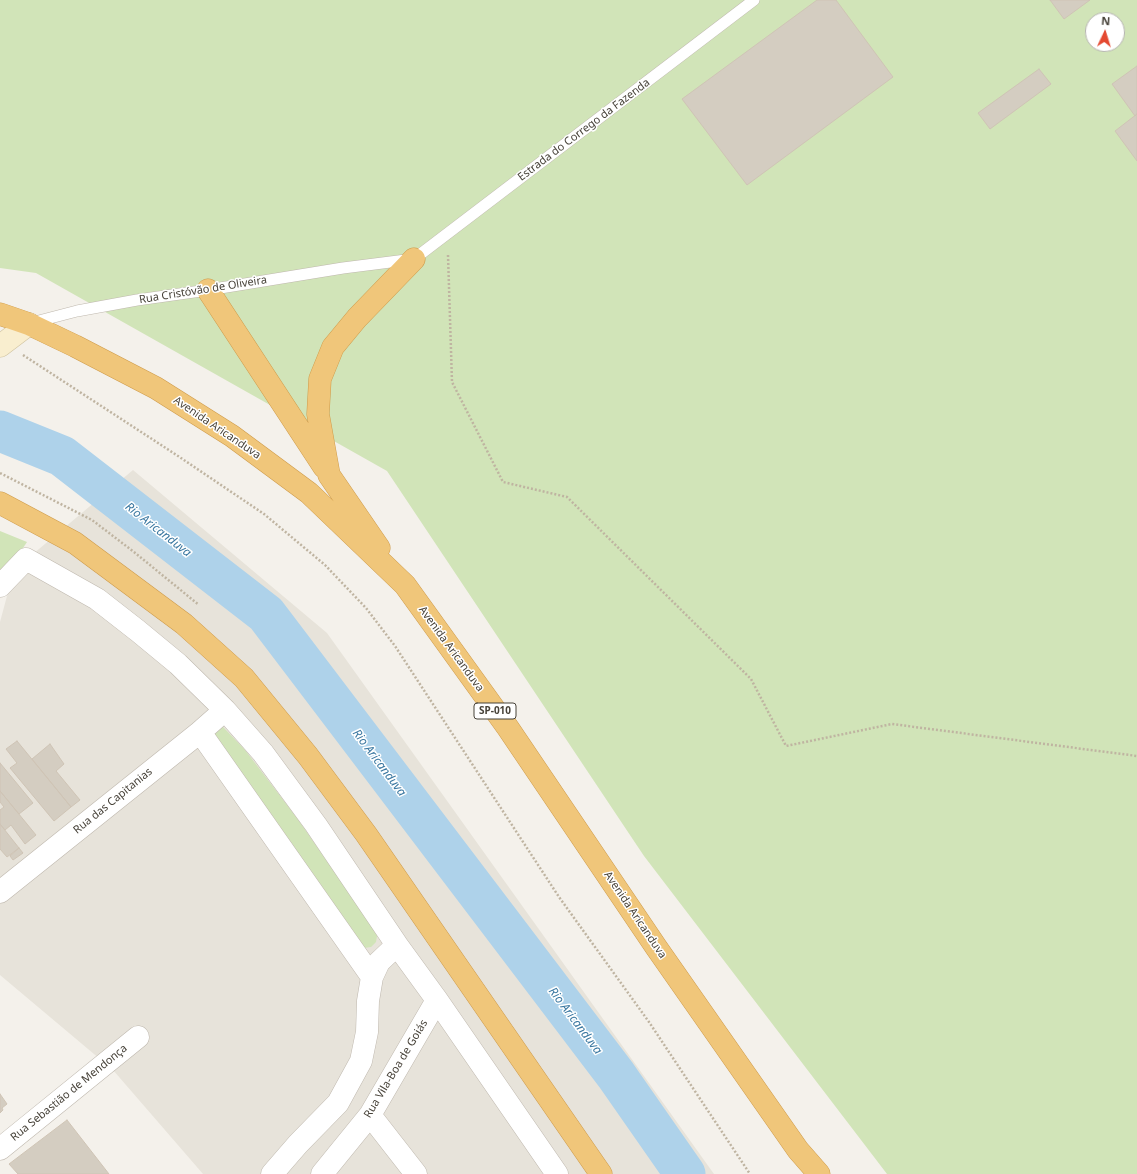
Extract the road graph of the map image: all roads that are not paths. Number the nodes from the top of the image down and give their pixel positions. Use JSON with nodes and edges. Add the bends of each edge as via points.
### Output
{"nodes":[{"id":1,"x":754,"y":0,"type":"edge"},
{"id":2,"x":414,"y":259,"type":"junction"},
{"id":3,"x":208,"y":290,"type":"junction"},
{"id":4,"x":0,"y":314,"type":"edge"},
{"id":5,"x":29,"y":324,"type":"junction"},
{"id":6,"x":2,"y":345,"type":"edge"},
{"id":7,"x":329,"y":475,"type":"junction"},
{"id":8,"x":0,"y":503,"type":"edge"},
{"id":9,"x":405,"y":585,"type":"junction"},
{"id":10,"x":0,"y":586,"type":"edge"},
{"id":11,"x":225,"y":710,"type":"junction"},
{"id":12,"x":200,"y":732,"type":"junction"},
{"id":13,"x":0,"y":892,"type":"edge"},
{"id":14,"x":397,"y":945,"type":"junction"},
{"id":15,"x":372,"y":977,"type":"junction"},
{"id":16,"x":437,"y":1000,"type":"junction"},
{"id":17,"x":138,"y":1036,"type":"dead end"},
{"id":18,"x":370,"y":1115,"type":"junction"},
{"id":19,"x":0,"y":1150,"type":"edge"},
{"id":20,"x":272,"y":1174,"type":"edge"},
{"id":21,"x":322,"y":1174,"type":"edge"},
{"id":22,"x":416,"y":1174,"type":"edge"},
{"id":23,"x":557,"y":1174,"type":"edge"},
{"id":24,"x":601,"y":1174,"type":"edge"},
{"id":25,"x":819,"y":1174,"type":"edge"}],
"edges":[{"from":1,"to":2,"type":"lane","name":"Estrada do Corrego da Fazenda"},
{"from":2,"to":3,"type":"lane","name":"Rua Cristóvão de Oliveira"},
{"from":2,"to":7,"type":"highway","via":[[356,318],[333,346],[320,378],[318,414]]},
{"from":3,"to":5,"type":"lane","name":"Rua Cristóvão de Oliveira","via":[[77,311]]},
{"from":3,"to":7,"type":"highway"},
{"from":4,"to":5,"type":"highway","name":"Avenida Aricanduva","number":"SP-010"},
{"from":5,"to":6,"type":"street","name":"Rua Cristóvão de Oliveira"},
{"from":5,"to":9,"type":"highway","name":"Avenida Aricanduva","number":"SP-010","via":[[156,388],[232,436],[309,493]]},
{"from":7,"to":9,"type":"highway"},
{"from":8,"to":24,"type":"highway","via":[[75,543],[184,624],[244,678],[308,756],[366,834]]},
{"from":9,"to":25,"type":"highway","name":"Avenida Aricanduva","number":"SP-010","via":[[508,728],[656,947],[794,1143]]},
{"from":10,"to":11,"type":"street","via":[[26,559],[97,599],[178,664]]},
{"from":11,"to":12,"type":"street","name":"Rua das Capitanias"},
{"from":11,"to":14,"type":"street","via":[[263,753],[316,825]]},
{"from":12,"to":13,"type":"street","name":"Rua das Capitanias"},
{"from":12,"to":15,"type":"street"},
{"from":14,"to":15,"type":"street","via":[[380,962]]},
{"from":14,"to":16,"type":"street"},
{"from":15,"to":20,"type":"street","via":[[367,1032],[361,1061],[338,1103]]},
{"from":16,"to":18,"type":"street","name":"Rua Vila-Boa de Goiás"},
{"from":16,"to":23,"type":"street"},
{"from":17,"to":19,"type":"street","name":"Rua Sebastião de Mendonça"},
{"from":18,"to":21,"type":"street","name":"Rua Vila-Boa de Goiás"},
{"from":18,"to":22,"type":"street"}]}
